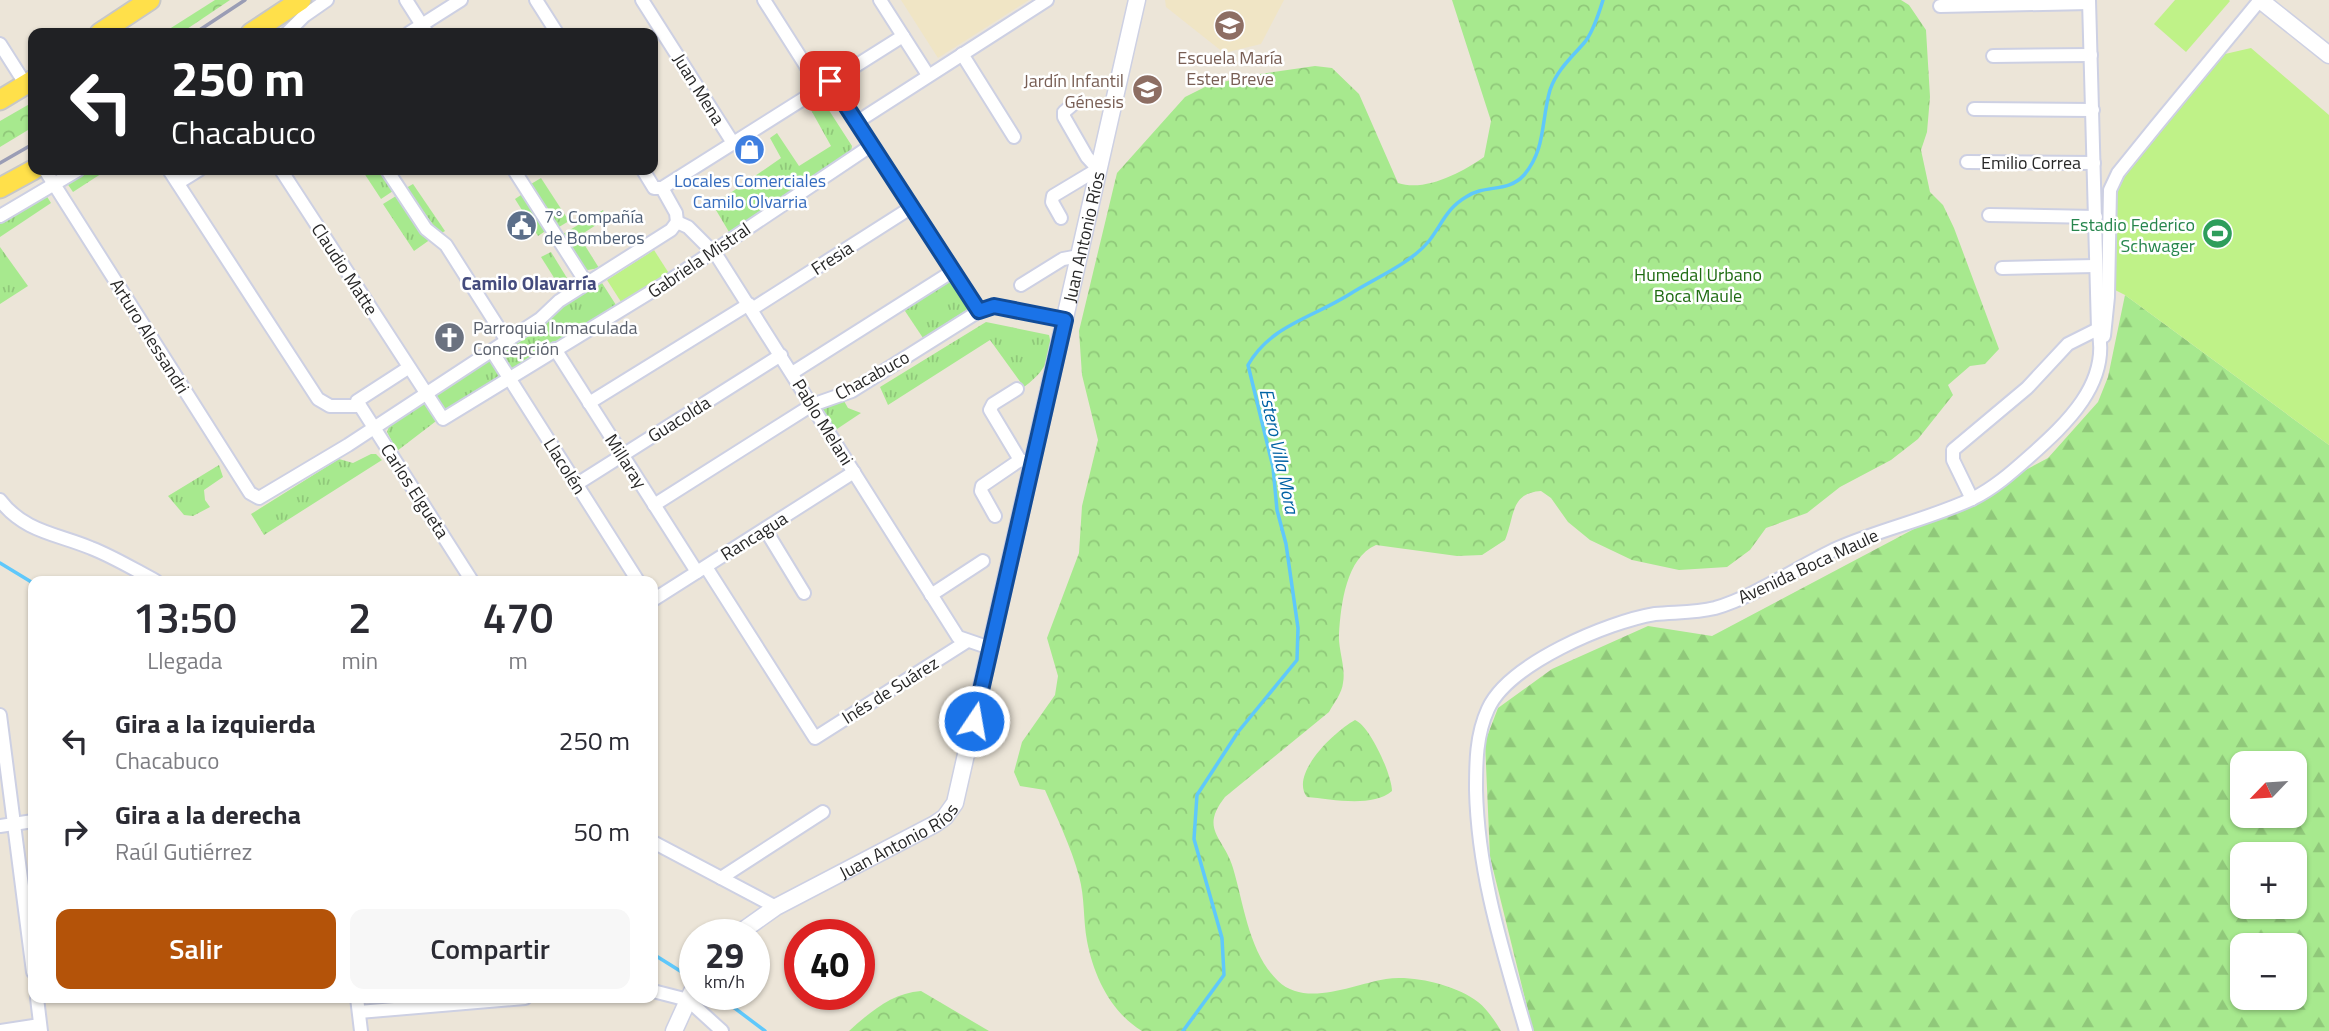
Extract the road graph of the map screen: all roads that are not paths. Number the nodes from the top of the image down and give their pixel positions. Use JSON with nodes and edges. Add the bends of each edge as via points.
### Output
{"nodes":[{"id":1,"x":150,"y":0,"type":"edge"},
{"id":2,"x":301,"y":0,"type":"edge"},
{"id":3,"x":327,"y":0,"type":"edge"},
{"id":4,"x":407,"y":0,"type":"edge"},
{"id":5,"x":461,"y":0,"type":"edge"},
{"id":6,"x":536,"y":0,"type":"edge"},
{"id":7,"x":642,"y":0,"type":"edge"},
{"id":8,"x":764,"y":0,"type":"edge"},
{"id":9,"x":880,"y":0,"type":"edge"},
{"id":10,"x":1047,"y":0,"type":"edge"},
{"id":11,"x":1137,"y":0,"type":"edge"},
{"id":12,"x":2260,"y":0,"type":"edge"},
{"id":13,"x":2089,"y":2,"type":"edge"},
{"id":14,"x":1940,"y":6,"type":"dead end"},
{"id":15,"x":108,"y":28,"type":"edge"},
{"id":16,"x":259,"y":28,"type":"edge"},
{"id":17,"x":296,"y":28,"type":"edge"},
{"id":18,"x":424,"y":28,"type":"edge"},
{"id":19,"x":426,"y":28,"type":"edge"},
{"id":20,"x":554,"y":28,"type":"edge"},
{"id":21,"x":903,"y":36,"type":"junction"},
{"id":22,"x":0,"y":44,"type":"edge"},
{"id":23,"x":962,"y":54,"type":"junction"},
{"id":24,"x":2091,"y":55,"type":"junction"},
{"id":25,"x":2329,"y":55,"type":"edge"},
{"id":26,"x":1993,"y":56,"type":"dead end"},
{"id":27,"x":928,"y":75,"type":"junction"},
{"id":28,"x":28,"y":79,"type":"edge"},
{"id":29,"x":28,"y":83,"type":"edge"},
{"id":30,"x":825,"y":85,"type":"junction"},
{"id":31,"x":0,"y":100,"type":"edge"},
{"id":32,"x":1071,"y":106,"type":"dead end"},
{"id":33,"x":1974,"y":109,"type":"dead end"},
{"id":34,"x":2093,"y":110,"type":"junction"},
{"id":35,"x":857,"y":122,"type":"junction"},
{"id":36,"x":1014,"y":137,"type":"dead end"},
{"id":37,"x":733,"y":143,"type":"junction"},
{"id":38,"x":872,"y":145,"type":"junction"},
{"id":39,"x":1968,"y":162,"type":"dead end"},
{"id":40,"x":2094,"y":163,"type":"junction"},
{"id":41,"x":1098,"y":169,"type":"junction"},
{"id":42,"x":28,"y":173,"type":"edge"},
{"id":43,"x":48,"y":175,"type":"edge"},
{"id":44,"x":70,"y":175,"type":"edge"},
{"id":45,"x":172,"y":175,"type":"edge"},
{"id":46,"x":191,"y":175,"type":"edge"},
{"id":47,"x":284,"y":175,"type":"edge"},
{"id":48,"x":390,"y":175,"type":"edge"},
{"id":49,"x":517,"y":175,"type":"edge"},
{"id":50,"x":647,"y":175,"type":"edge"},
{"id":51,"x":178,"y":183,"type":"junction"},
{"id":52,"x":54,"y":185,"type":"junction"},
{"id":53,"x":0,"y":188,"type":"edge"},
{"id":54,"x":660,"y":189,"type":"junction"},
{"id":55,"x":912,"y":207,"type":"junction"},
{"id":56,"x":1989,"y":215,"type":"dead end"},
{"id":57,"x":0,"y":216,"type":"edge"},
{"id":58,"x":2096,"y":217,"type":"junction"},
{"id":59,"x":1061,"y":218,"type":"dead end"},
{"id":60,"x":677,"y":222,"type":"junction"},
{"id":61,"x":713,"y":251,"type":"junction"},
{"id":62,"x":1079,"y":256,"type":"junction"},
{"id":63,"x":2096,"y":266,"type":"junction"},
{"id":64,"x":2002,"y":268,"type":"dead end"},
{"id":65,"x":953,"y":271,"type":"junction"},
{"id":66,"x":587,"y":284,"type":"junction"},
{"id":67,"x":1021,"y":285,"type":"dead end"},
{"id":68,"x":750,"y":307,"type":"junction"},
{"id":69,"x":979,"y":311,"type":"junction"},
{"id":70,"x":1065,"y":320,"type":"junction"},
{"id":71,"x":2098,"y":330,"type":"junction"},
{"id":72,"x":507,"y":341,"type":"junction"},
{"id":73,"x":2102,"y":347,"type":"junction"},
{"id":74,"x":555,"y":349,"type":"junction"},
{"id":75,"x":492,"y":351,"type":"junction"},
{"id":76,"x":781,"y":355,"type":"junction"},
{"id":77,"x":408,"y":368,"type":"junction"},
{"id":78,"x":792,"y":373,"type":"junction"},
{"id":79,"x":509,"y":378,"type":"junction"},
{"id":80,"x":1017,"y":389,"type":"dead end"},
{"id":81,"x":425,"y":395,"type":"junction"},
{"id":82,"x":359,"y":403,"type":"junction"},
{"id":83,"x":589,"y":403,"type":"junction"},
{"id":84,"x":812,"y":405,"type":"junction"},
{"id":85,"x":374,"y":428,"type":"junction"},
{"id":86,"x":622,"y":455,"type":"junction"},
{"id":87,"x":1026,"y":461,"type":"junction"},
{"id":88,"x":854,"y":472,"type":"junction"},
{"id":89,"x":577,"y":484,"type":"junction"},
{"id":90,"x":1972,"y":499,"type":"junction"},
{"id":91,"x":0,"y":501,"type":"edge"},
{"id":92,"x":654,"y":505,"type":"junction"},
{"id":93,"x":995,"y":516,"type":"dead end"},
{"id":94,"x":765,"y":529,"type":"junction"},
{"id":95,"x":983,"y":561,"type":"dead end"},
{"id":96,"x":702,"y":569,"type":"junction"},
{"id":97,"x":146,"y":576,"type":"edge"},
{"id":98,"x":469,"y":576,"type":"edge"},
{"id":99,"x":635,"y":576,"type":"edge"},
{"id":100,"x":804,"y":593,"type":"dead end"},
{"id":101,"x":931,"y":595,"type":"junction"},
{"id":102,"x":658,"y":597,"type":"edge"},
{"id":103,"x":966,"y":642,"type":"junction"},
{"id":104,"x":990,"y":648,"type":"junction"},
{"id":105,"x":0,"y":715,"type":"edge"},
{"id":106,"x":815,"y":737,"type":"joint"},
{"id":107,"x":3,"y":765,"type":"edge"},
{"id":108,"x":823,"y":813,"type":"dead end"},
{"id":109,"x":28,"y":822,"type":"edge"},
{"id":110,"x":14,"y":824,"type":"junction"},
{"id":111,"x":0,"y":826,"type":"edge"},
{"id":112,"x":658,"y":845,"type":"edge"},
{"id":113,"x":721,"y":878,"type":"junction"},
{"id":114,"x":776,"y":907,"type":"junction"},
{"id":115,"x":759,"y":919,"type":"edge"},
{"id":116,"x":28,"y":933,"type":"edge"},
{"id":117,"x":679,"y":990,"type":"edge"},
{"id":118,"x":658,"y":991,"type":"edge"},
{"id":119,"x":38,"y":1003,"type":"edge"},
{"id":120,"x":358,"y":1003,"type":"edge"},
{"id":121,"x":466,"y":1003,"type":"edge"},
{"id":122,"x":683,"y":1010,"type":"edge"},
{"id":123,"x":707,"y":1010,"type":"edge"},
{"id":124,"x":359,"y":1012,"type":"junction"},
{"id":125,"x":40,"y":1028,"type":"edge"},
{"id":126,"x":0,"y":1031,"type":"edge"},
{"id":127,"x":361,"y":1031,"type":"edge"},
{"id":128,"x":674,"y":1031,"type":"edge"},
{"id":129,"x":722,"y":1031,"type":"edge"},
{"id":130,"x":1526,"y":1031,"type":"edge"}],
"edges":[{"from":1,"to":15,"type":"main road"},
{"from":2,"to":16,"type":"main road"},
{"from":3,"to":17,"type":"street"},
{"from":4,"to":18,"type":"street"},
{"from":5,"to":19,"type":"street"},
{"from":6,"to":20,"type":"street"},
{"from":7,"to":37,"type":"street","name":"Juan Mena"},
{"from":8,"to":30,"type":"street"},
{"from":9,"to":21,"type":"street"},
{"from":10,"to":23,"type":"street"},
{"from":11,"to":41,"type":"street","name":"Juan Antonio Ríos"},
{"from":12,"to":25,"type":"street"},
{"from":12,"to":73,"type":"street","via":[[2155,126],[2110,190]]},
{"from":13,"to":14,"type":"street"},
{"from":13,"to":24,"type":"street","name":"Avenida Boca Maule"},
{"from":21,"to":27,"type":"street"},
{"from":21,"to":30,"type":"street"},
{"from":22,"to":28,"type":"street"},
{"from":23,"to":27,"type":"street"},
{"from":23,"to":36,"type":"street"},
{"from":24,"to":26,"type":"street"},
{"from":24,"to":34,"type":"street","name":"Avenida Boca Maule"},
{"from":27,"to":35,"type":"street"},
{"from":29,"to":31,"type":"main road"},
{"from":30,"to":35,"type":"street"},
{"from":30,"to":37,"type":"street"},
{"from":32,"to":41,"type":"street","via":[[1063,116]]},
{"from":33,"to":34,"type":"street"},
{"from":34,"to":40,"type":"street","name":"Avenida Boca Maule"},
{"from":35,"to":38,"type":"street"},
{"from":37,"to":54,"type":"street"},
{"from":38,"to":55,"type":"street"},
{"from":38,"to":61,"type":"street","name":"Gabriela Mistral"},
{"from":39,"to":40,"type":"street","name":"Emilio Correa"},
{"from":40,"to":58,"type":"street","name":"Avenida Boca Maule"},
{"from":41,"to":59,"type":"street","via":[[1053,196]]},
{"from":41,"to":62,"type":"street","name":"Juan Antonio Ríos"},
{"from":42,"to":53,"type":"main road"},
{"from":43,"to":52,"type":"street","name":"Arturo Alessandri"},
{"from":44,"to":52,"type":"street"},
{"from":45,"to":51,"type":"street"},
{"from":46,"to":51,"type":"street"},
{"from":47,"to":77,"type":"street","name":"Claudio Matte"},
{"from":48,"to":72,"type":"street","via":[[426,229],[444,242]]},
{"from":49,"to":66,"type":"street"},
{"from":50,"to":54,"type":"street","name":"Pablo Melani"},
{"from":51,"to":82,"type":"street","via":[[318,399],[330,406]]},
{"from":52,"to":57,"type":"street"},
{"from":52,"to":85,"type":"street","name":"Arturo Alessandri","via":[[250,493],[259,498]]},
{"from":54,"to":60,"type":"street","name":"Pablo Melani"},
{"from":55,"to":65,"type":"street"},
{"from":55,"to":68,"type":"street","name":"Fresia"},
{"from":56,"to":58,"type":"street"},
{"from":58,"to":63,"type":"street","name":"Avenida Boca Maule"},
{"from":60,"to":61,"type":"street","name":"Pablo Melani"},
{"from":60,"to":66,"type":"street"},
{"from":61,"to":68,"type":"street","name":"Pablo Melani"},
{"from":61,"to":74,"type":"street","name":"Gabriela Mistral"},
{"from":62,"to":67,"type":"street","via":[[1063,259]]},
{"from":62,"to":70,"type":"street","name":"Juan Antonio Ríos"},
{"from":63,"to":64,"type":"street"},
{"from":63,"to":71,"type":"street","name":"Avenida Boca Maule"},
{"from":65,"to":69,"type":"street"},
{"from":65,"to":78,"type":"street"},
{"from":66,"to":72,"type":"street"},
{"from":68,"to":76,"type":"street","name":"Pablo Melani"},
{"from":68,"to":83,"type":"street","name":"Fresia"},
{"from":69,"to":70,"type":"street","via":[[994,306]]},
{"from":69,"to":84,"type":"street","name":"Chacabuco","via":[[852,391]]},
{"from":70,"to":87,"type":"street","name":"Juan Antonio Ríos"},
{"from":71,"to":73,"type":"street","name":"Avenida Boca Maule"},
{"from":71,"to":90,"type":"street","via":[[2068,344],[2027,388],[1953,450],[1953,460]]},
{"from":72,"to":75,"type":"street"},
{"from":73,"to":90,"type":"street","name":"Avenida Boca Maule","via":[[2096,374],[2076,411],[2001,481]]},
{"from":74,"to":79,"type":"street","name":"Gabriela Mistral"},
{"from":74,"to":83,"type":"street","name":"Millaray"},
{"from":75,"to":79,"type":"street","name":"Llacolén"},
{"from":75,"to":81,"type":"street"},
{"from":76,"to":78,"type":"street","name":"Pablo Melani"},
{"from":76,"to":86,"type":"street","name":"Guacolda"},
{"from":77,"to":81,"type":"street","name":"Claudio Matte"},
{"from":77,"to":82,"type":"street"},
{"from":78,"to":84,"type":"street","name":"Pablo Melani"},
{"from":79,"to":81,"type":"street","name":"Gabriela Mistral","via":[[444,419]]},
{"from":79,"to":89,"type":"street","name":"Llacolén"},
{"from":80,"to":87,"type":"street","via":[[990,410]]},
{"from":81,"to":85,"type":"street"},
{"from":82,"to":85,"type":"street","name":"Carlos Elgueta"},
{"from":83,"to":86,"type":"street","name":"Millaray"},
{"from":84,"to":88,"type":"street","name":"Pablo Melani"},
{"from":84,"to":92,"type":"street","name":"Chacabuco"},
{"from":85,"to":98,"type":"street","name":"Carlos Elgueta"},
{"from":86,"to":89,"type":"street","name":"Guacolda"},
{"from":86,"to":92,"type":"street","name":"Millaray"},
{"from":87,"to":93,"type":"street","via":[[982,486]]},
{"from":87,"to":104,"type":"street","name":"Juan Antonio Ríos"},
{"from":88,"to":94,"type":"street","name":"Rancagua"},
{"from":88,"to":101,"type":"street","name":"Pablo Melani"},
{"from":89,"to":99,"type":"street","name":"Llacolén"},
{"from":90,"to":130,"type":"street","name":"Avenida Boca Maule","via":[[1841,547],[1730,603],[1626,622],[1525,667],[1498,691],[1479,733],[1478,831],[1487,898]]},
{"from":91,"to":97,"type":"street","via":[[33,529],[92,548]]},
{"from":92,"to":96,"type":"street","name":"Millaray"},
{"from":94,"to":96,"type":"street","name":"Rancagua"},
{"from":94,"to":100,"type":"street"},
{"from":95,"to":101,"type":"street"},
{"from":96,"to":102,"type":"street","name":"Rancagua"},
{"from":96,"to":106,"type":"street","name":"Millaray"},
{"from":101,"to":103,"type":"street","name":"Pablo Melani"},
{"from":103,"to":104,"type":"street"},
{"from":103,"to":106,"type":"street","name":"Inés de Suárez"},
{"from":104,"to":114,"type":"street","name":"Juan Antonio Ríos","via":[[957,798],[949,813]]},
{"from":105,"to":107,"type":"street"},
{"from":107,"to":110,"type":"street"},
{"from":108,"to":113,"type":"street"},
{"from":109,"to":110,"type":"street"},
{"from":110,"to":111,"type":"street"},
{"from":110,"to":116,"type":"street"},
{"from":112,"to":113,"type":"street"},
{"from":113,"to":114,"type":"street"},
{"from":114,"to":115,"type":"street","name":"Juan Antonio Ríos"},
{"from":117,"to":118,"type":"street"},
{"from":119,"to":125,"type":"street"},
{"from":120,"to":124,"type":"street"},
{"from":121,"to":124,"type":"street"},
{"from":122,"to":128,"type":"street"},
{"from":123,"to":129,"type":"street"},
{"from":124,"to":127,"type":"street"},
{"from":125,"to":126,"type":"street"}]}
